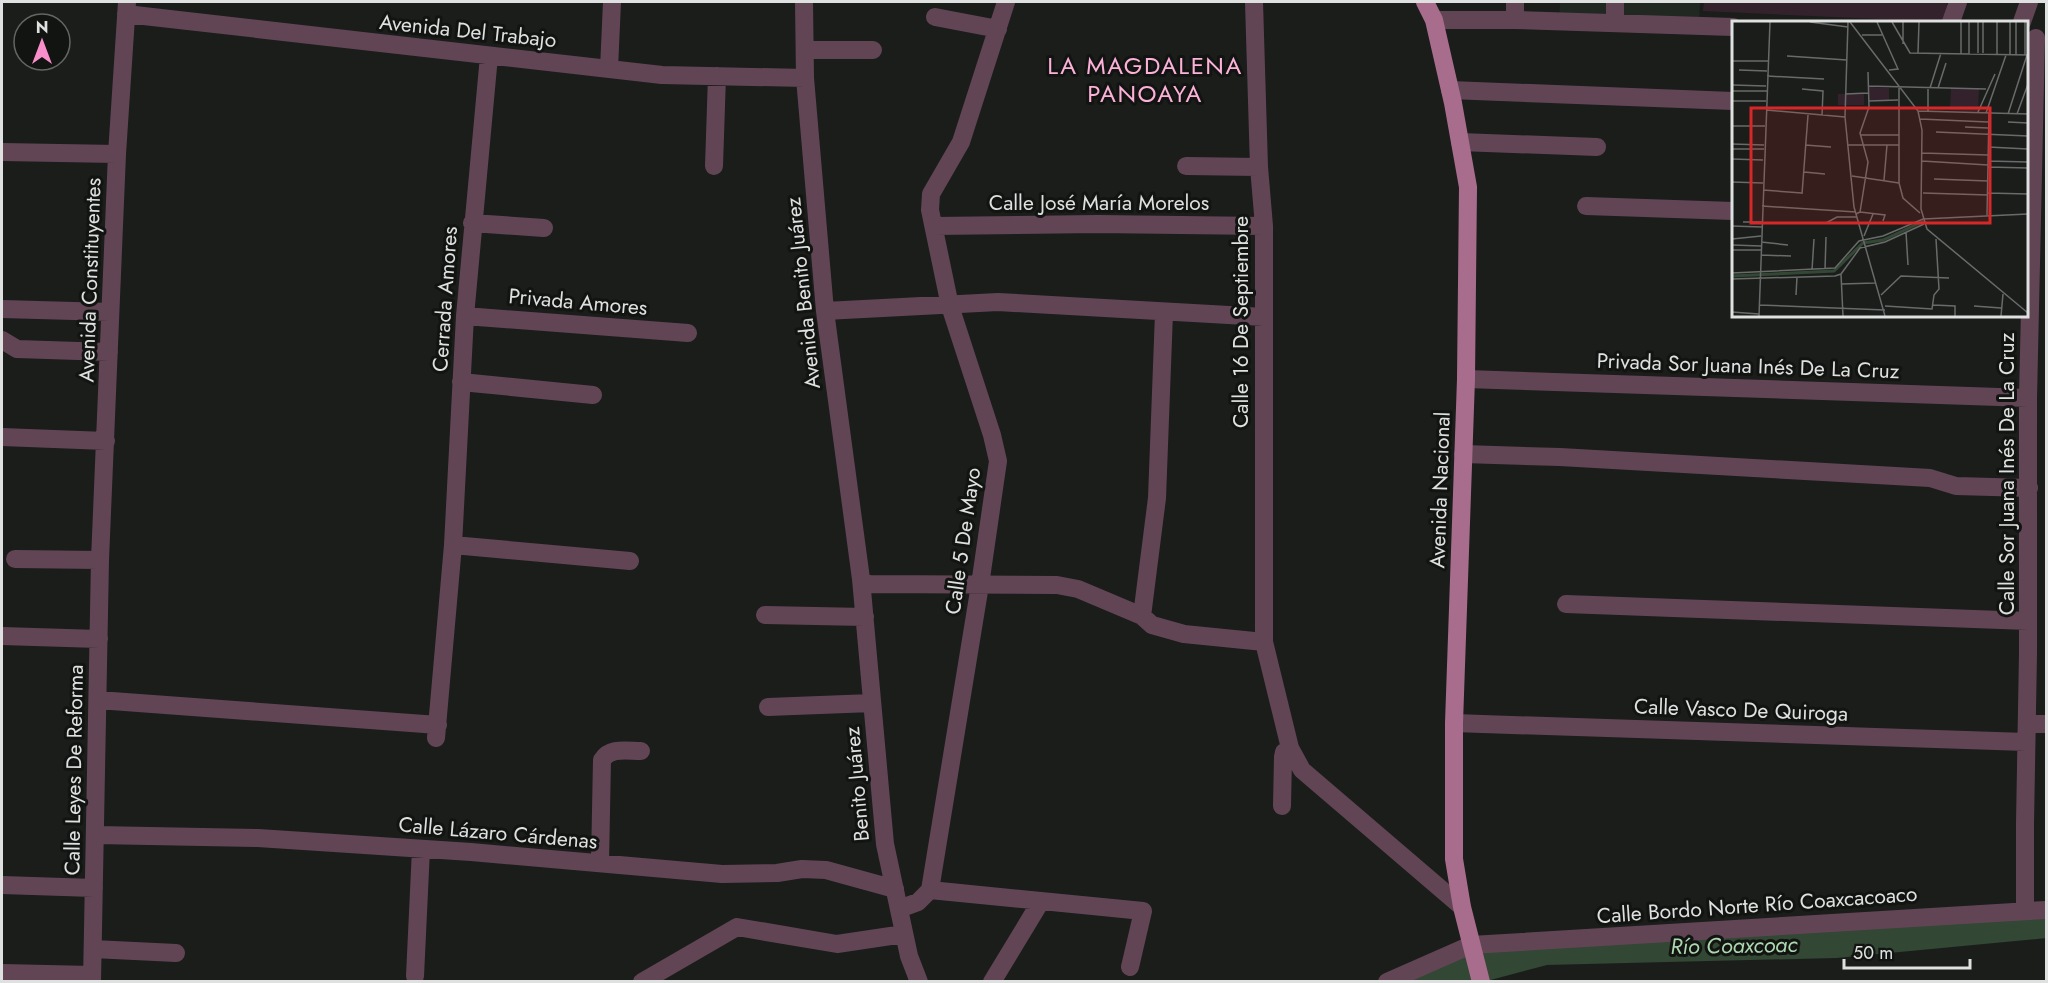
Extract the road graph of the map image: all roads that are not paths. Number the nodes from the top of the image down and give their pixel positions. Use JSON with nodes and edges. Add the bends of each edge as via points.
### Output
{"nodes":[{"id":1,"x":612,"y":2,"type":"edge"},
{"id":2,"x":804,"y":2,"type":"edge"},
{"id":3,"x":1006,"y":2,"type":"edge"},
{"id":4,"x":1254,"y":2,"type":"edge"},
{"id":5,"x":1425,"y":2,"type":"edge"},
{"id":6,"x":1515,"y":2,"type":"edge"},
{"id":7,"x":1615,"y":2,"type":"edge"},
{"id":8,"x":1958,"y":2,"type":"edge"},
{"id":9,"x":2029,"y":2,"type":"edge"},
{"id":10,"x":127,"y":8,"type":"edge"},
{"id":11,"x":935,"y":16,"type":"dead end"},
{"id":12,"x":1434,"y":20,"type":"junction"},
{"id":13,"x":1515,"y":20,"type":"junction"},
{"id":14,"x":1951,"y":21,"type":"edge"},
{"id":15,"x":2022,"y":21,"type":"edge"},
{"id":16,"x":1615,"y":23,"type":"junction"},
{"id":17,"x":1732,"y":27,"type":"edge"},
{"id":18,"x":998,"y":29,"type":"junction"},
{"id":19,"x":2036,"y":38,"type":"edge"},
{"id":20,"x":805,"y":50,"type":"junction"},
{"id":21,"x":873,"y":50,"type":"dead end"},
{"id":22,"x":489,"y":56,"type":"junction"},
{"id":23,"x":609,"y":69,"type":"junction"},
{"id":24,"x":717,"y":76,"type":"junction"},
{"id":25,"x":805,"y":78,"type":"junction"},
{"id":26,"x":1450,"y":90,"type":"junction"},
{"id":27,"x":1732,"y":101,"type":"edge"},
{"id":28,"x":2029,"y":115,"type":"edge"},
{"id":29,"x":1460,"y":142,"type":"junction"},
{"id":30,"x":1597,"y":147,"type":"dead end"},
{"id":31,"x":2,"y":152,"type":"edge"},
{"id":32,"x":117,"y":154,"type":"junction"},
{"id":33,"x":714,"y":166,"type":"dead end"},
{"id":34,"x":1186,"y":166,"type":"dead end"},
{"id":35,"x":1259,"y":167,"type":"junction"},
{"id":36,"x":2029,"y":169,"type":"edge"},
{"id":37,"x":1586,"y":206,"type":"dead end"},
{"id":38,"x":1732,"y":211,"type":"edge"},
{"id":39,"x":472,"y":223,"type":"junction"},
{"id":40,"x":2034,"y":223,"type":"edge"},
{"id":41,"x":934,"y":226,"type":"junction"},
{"id":42,"x":1264,"y":226,"type":"junction"},
{"id":43,"x":544,"y":228,"type":"dead end"},
{"id":44,"x":950,"y":306,"type":"junction"},
{"id":45,"x":2,"y":309,"type":"edge"},
{"id":46,"x":825,"y":311,"type":"junction"},
{"id":47,"x":110,"y":312,"type":"junction"},
{"id":48,"x":1164,"y":313,"type":"junction"},
{"id":49,"x":465,"y":316,"type":"junction"},
{"id":50,"x":1264,"y":317,"type":"junction"},
{"id":51,"x":688,"y":333,"type":"dead end"},
{"id":52,"x":2038,"y":335,"type":"edge"},
{"id":53,"x":2,"y":340,"type":"edge"},
{"id":54,"x":109,"y":352,"type":"junction"},
{"id":55,"x":1466,"y":379,"type":"junction"},
{"id":56,"x":461,"y":382,"type":"junction"},
{"id":57,"x":593,"y":395,"type":"dead end"},
{"id":58,"x":2028,"y":398,"type":"junction"},
{"id":59,"x":2,"y":438,"type":"edge"},
{"id":60,"x":106,"y":441,"type":"junction"},
{"id":61,"x":2038,"y":450,"type":"edge"},
{"id":62,"x":1463,"y":454,"type":"junction"},
{"id":63,"x":2035,"y":498,"type":"edge"},
{"id":64,"x":2038,"y":535,"type":"edge"},
{"id":65,"x":453,"y":545,"type":"junction"},
{"id":66,"x":15,"y":559,"type":"dead end"},
{"id":67,"x":100,"y":560,"type":"junction"},
{"id":68,"x":630,"y":561,"type":"dead end"},
{"id":69,"x":861,"y":579,"type":"junction"},
{"id":70,"x":980,"y":585,"type":"junction"},
{"id":71,"x":1566,"y":604,"type":"dead end"},
{"id":72,"x":765,"y":615,"type":"dead end"},
{"id":73,"x":1142,"y":616,"type":"junction"},
{"id":74,"x":865,"y":617,"type":"junction"},
{"id":75,"x":2028,"y":621,"type":"junction"},
{"id":76,"x":2,"y":636,"type":"edge"},
{"id":77,"x":99,"y":639,"type":"junction"},
{"id":78,"x":1264,"y":642,"type":"junction"},
{"id":79,"x":98,"y":700,"type":"junction"},
{"id":80,"x":872,"y":703,"type":"junction"},
{"id":81,"x":768,"y":707,"type":"dead end"},
{"id":82,"x":1454,"y":723,"type":"junction"},
{"id":83,"x":2046,"y":724,"type":"edge"},
{"id":84,"x":2027,"y":733,"type":"junction"},
{"id":85,"x":1290,"y":748,"type":"junction"},
{"id":86,"x":641,"y":751,"type":"dead end"},
{"id":87,"x":1282,"y":806,"type":"dead end"},
{"id":88,"x":96,"y":835,"type":"junction"},
{"id":89,"x":421,"y":849,"type":"junction"},
{"id":90,"x":600,"y":863,"type":"junction"},
{"id":91,"x":2,"y":885,"type":"edge"},
{"id":92,"x":94,"y":888,"type":"junction"},
{"id":93,"x":895,"y":890,"type":"junction"},
{"id":94,"x":930,"y":890,"type":"junction"},
{"id":95,"x":1041,"y":901,"type":"junction"},
{"id":96,"x":1461,"y":907,"type":"junction"},
{"id":97,"x":898,"y":909,"type":"junction"},
{"id":98,"x":2046,"y":910,"type":"edge"},
{"id":99,"x":2025,"y":911,"type":"junction"},
{"id":100,"x":904,"y":934,"type":"junction"},
{"id":101,"x":93,"y":949,"type":"junction"},
{"id":102,"x":1473,"y":951,"type":"junction"},
{"id":103,"x":176,"y":953,"type":"dead end"},
{"id":104,"x":1130,"y":967,"type":"dead end"},
{"id":105,"x":2,"y":973,"type":"edge"},
{"id":106,"x":415,"y":976,"type":"dead end"},
{"id":107,"x":92,"y":978,"type":"edge"},
{"id":108,"x":642,"y":981,"type":"edge"},
{"id":109,"x":919,"y":981,"type":"edge"},
{"id":110,"x":992,"y":981,"type":"edge"},
{"id":111,"x":1387,"y":981,"type":"edge"},
{"id":112,"x":1480,"y":981,"type":"edge"}],
"edges":[{"from":1,"to":23,"type":"street"},
{"from":2,"to":20,"type":"street","name":"Avenida Benito Juárez"},
{"from":3,"to":18,"type":"street","name":"Calle 5 De Mayo"},
{"from":4,"to":35,"type":"street","name":"Calle 16 De Septiembre"},
{"from":5,"to":12,"type":"main road","name":"Avenida Nacional"},
{"from":6,"to":13,"type":"street"},
{"from":7,"to":16,"type":"street"},
{"from":8,"to":14,"type":"street"},
{"from":9,"to":15,"type":"street"},
{"from":10,"to":22,"type":"street","name":"Avenida Del Trabajo"},
{"from":10,"to":32,"type":"street","name":"Avenida Constituyentes"},
{"from":11,"to":18,"type":"street"},
{"from":12,"to":13,"type":"street"},
{"from":12,"to":26,"type":"main road","name":"Avenida Nacional"},
{"from":13,"to":16,"type":"street"},
{"from":16,"to":17,"type":"street"},
{"from":18,"to":41,"type":"street","name":"Calle 5 De Mayo","via":[[962,142],[931,194]]},
{"from":19,"to":28,"type":"street","name":"Calle Sor Juana Inés De La Cruz"},
{"from":20,"to":21,"type":"street"},
{"from":20,"to":25,"type":"street","name":"Avenida Benito Juárez"},
{"from":22,"to":23,"type":"street","name":"Avenida Del Trabajo"},
{"from":22,"to":39,"type":"street","name":"Cerrada Amores"},
{"from":23,"to":24,"type":"street","name":"Avenida Del Trabajo"},
{"from":24,"to":25,"type":"street","name":"Avenida Del Trabajo"},
{"from":24,"to":33,"type":"street"},
{"from":25,"to":46,"type":"street","name":"Avenida Benito Juárez"},
{"from":26,"to":27,"type":"street"},
{"from":26,"to":29,"type":"main road","name":"Avenida Nacional"},
{"from":28,"to":36,"type":"street","name":"Calle Sor Juana Inés De La Cruz"},
{"from":29,"to":30,"type":"street"},
{"from":29,"to":55,"type":"main road","name":"Avenida Nacional","via":[[1468,187]]},
{"from":31,"to":32,"type":"street"},
{"from":32,"to":47,"type":"street","name":"Avenida Constituyentes"},
{"from":34,"to":35,"type":"street"},
{"from":35,"to":42,"type":"street","name":"Calle 16 De Septiembre"},
{"from":36,"to":40,"type":"street","name":"Calle Sor Juana Inés De La Cruz"},
{"from":37,"to":38,"type":"street"},
{"from":39,"to":43,"type":"street"},
{"from":39,"to":49,"type":"street","name":"Cerrada Amores"},
{"from":40,"to":52,"type":"street","name":"Calle Sor Juana Inés De La Cruz"},
{"from":41,"to":42,"type":"street","name":"Calle José María Morelos"},
{"from":41,"to":44,"type":"street","name":"Calle 5 De Mayo"},
{"from":42,"to":50,"type":"street","name":"Calle 16 De Septiembre"},
{"from":44,"to":46,"type":"street"},
{"from":44,"to":48,"type":"street","via":[[998,302]]},
{"from":44,"to":70,"type":"street","name":"Calle 5 De Mayo","via":[[998,461]]},
{"from":45,"to":47,"type":"street"},
{"from":46,"to":69,"type":"street","name":"Avenida Benito Juárez"},
{"from":47,"to":54,"type":"street","name":"Avenida Constituyentes"},
{"from":48,"to":50,"type":"street"},
{"from":48,"to":73,"type":"street","via":[[1157,498]]},
{"from":49,"to":51,"type":"street","name":"Privada Amores"},
{"from":49,"to":56,"type":"street","name":"Cerrada Amores"},
{"from":50,"to":78,"type":"street","name":"Calle 16 De Septiembre"},
{"from":52,"to":58,"type":"street","name":"Calle Sor Juana Inés De La Cruz"},
{"from":53,"to":54,"type":"street","via":[[17,350]]},
{"from":54,"to":60,"type":"street","name":"Avenida Constituyentes"},
{"from":55,"to":58,"type":"street","name":"Privada Sor Juana Inés De La Cruz"},
{"from":55,"to":62,"type":"main road","name":"Avenida Nacional"},
{"from":56,"to":57,"type":"street"},
{"from":56,"to":65,"type":"street","name":"Cerrada Amores"},
{"from":58,"to":61,"type":"street","name":"Calle Sor Juana Inés De La Cruz"},
{"from":59,"to":60,"type":"street"},
{"from":60,"to":67,"type":"street","name":"Avenida Constituyentes"},
{"from":61,"to":63,"type":"street","name":"Calle Sor Juana Inés De La Cruz"},
{"from":62,"to":63,"type":"street","via":[[1930,478]]},
{"from":62,"to":82,"type":"main road","name":"Avenida Nacional"},
{"from":63,"to":64,"type":"street","name":"Calle Sor Juana Inés De La Cruz"},
{"from":64,"to":75,"type":"street","name":"Calle Sor Juana Inés De La Cruz"},
{"from":65,"to":68,"type":"street"},
{"from":65,"to":79,"type":"street","name":"Cerrada Amores","via":[[437,731]]},
{"from":66,"to":67,"type":"street"},
{"from":67,"to":77,"type":"street","name":"Calle Leyes De Reforma"},
{"from":69,"to":70,"type":"street","via":[[868,584]]},
{"from":69,"to":74,"type":"street","name":"Benito Juárez"},
{"from":70,"to":73,"type":"street","via":[[1057,585],[1078,589]]},
{"from":70,"to":94,"type":"street","name":"Calle 5 De Mayo"},
{"from":71,"to":75,"type":"street"},
{"from":72,"to":74,"type":"street"},
{"from":73,"to":78,"type":"street","via":[[1152,625],[1184,634]]},
{"from":74,"to":80,"type":"street","name":"Benito Juárez"},
{"from":75,"to":84,"type":"street","name":"Calle Sor Juana Inés De La Cruz"},
{"from":76,"to":77,"type":"street"},
{"from":77,"to":79,"type":"street","name":"Calle Leyes De Reforma"},
{"from":78,"to":85,"type":"street","name":"Calle 16 De Septiembre"},
{"from":79,"to":88,"type":"street","name":"Calle Leyes De Reforma"},
{"from":80,"to":81,"type":"street"},
{"from":80,"to":93,"type":"street","name":"Benito Juárez","via":[[885,843]]},
{"from":82,"to":84,"type":"street","name":"Calle Vasco De Quiroga"},
{"from":82,"to":96,"type":"main road","name":"Avenida Nacional","via":[[1454,859]]},
{"from":83,"to":84,"type":"street"},
{"from":84,"to":99,"type":"street","name":"Calle Sor Juana Inés De La Cruz"},
{"from":85,"to":87,"type":"street","via":[[1283,757]]},
{"from":85,"to":96,"type":"street","via":[[1302,770]]},
{"from":86,"to":90,"type":"street","via":[[614,751],[602,760]]},
{"from":88,"to":89,"type":"street","name":"Calle Lázaro Cárdenas","via":[[258,838]]},
{"from":88,"to":92,"type":"street","name":"Calle Leyes De Reforma"},
{"from":89,"to":90,"type":"street","name":"Calle Lázaro Cárdenas"},
{"from":89,"to":106,"type":"street"},
{"from":90,"to":93,"type":"street","name":"Calle Lázaro Cárdenas","via":[[722,874],[826,870]]},
{"from":91,"to":92,"type":"street"},
{"from":92,"to":101,"type":"street","name":"Calle Leyes De Reforma"},
{"from":93,"to":97,"type":"street","name":"Benito Juárez"},
{"from":94,"to":95,"type":"street"},
{"from":94,"to":97,"type":"street","via":[[918,902]]},
{"from":95,"to":104,"type":"street","via":[[1143,911]]},
{"from":95,"to":110,"type":"street"},
{"from":96,"to":102,"type":"main road","name":"Avenida Nacional"},
{"from":97,"to":100,"type":"street","name":"Benito Juárez"},
{"from":98,"to":99,"type":"street","name":"Calle Bordo Norte Río Coaxcacoaco"},
{"from":99,"to":102,"type":"street","name":"Calle Bordo Norte Río Coaxcacoaco"},
{"from":100,"to":108,"type":"street","via":[[837,944],[737,927]]},
{"from":100,"to":109,"type":"street","name":"Benito Juárez"},
{"from":101,"to":103,"type":"street"},
{"from":101,"to":107,"type":"street","name":"Calle Leyes De Reforma"},
{"from":102,"to":111,"type":"street","name":"Calle Bordo Norte Río Coaxcacoaco"},
{"from":102,"to":112,"type":"main road","name":"Avenida Nacional"},
{"from":105,"to":107,"type":"street"}]}
